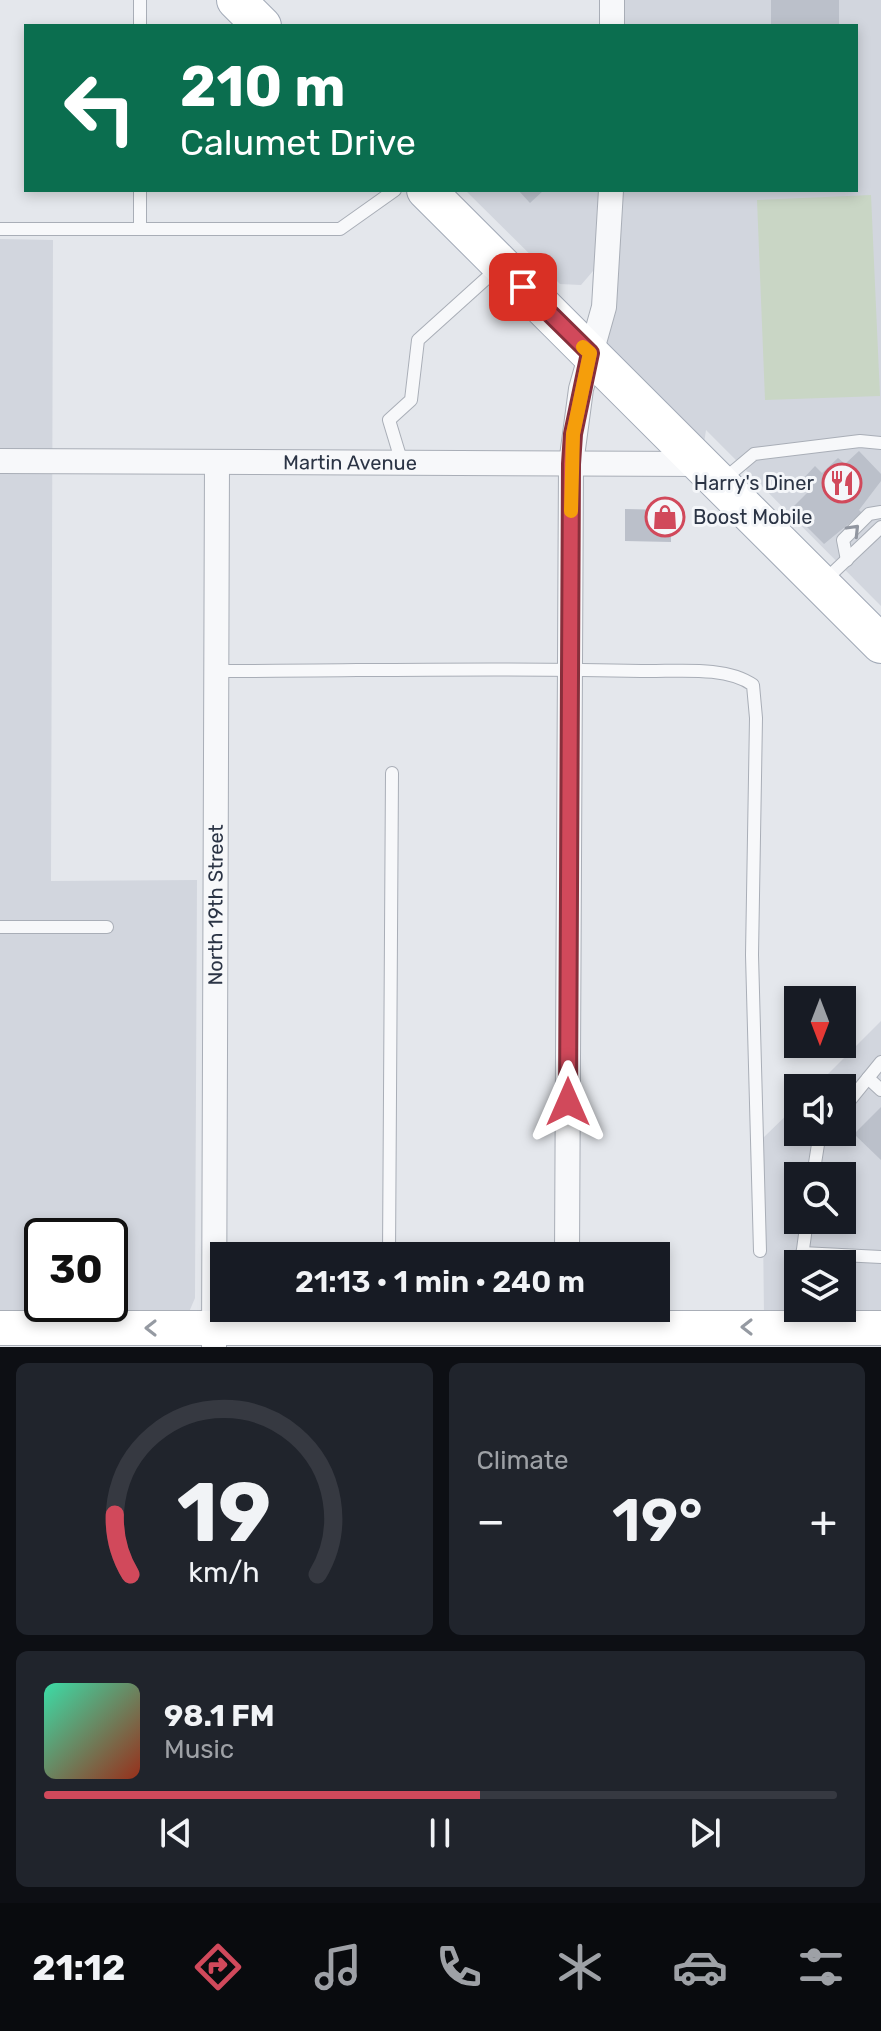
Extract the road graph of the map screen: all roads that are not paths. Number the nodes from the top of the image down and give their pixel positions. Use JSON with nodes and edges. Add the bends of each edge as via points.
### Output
{"nodes":[{"id":1,"x":140,"y":0,"type":"edge"},
{"id":2,"x":236,"y":0,"type":"edge"},
{"id":3,"x":612,"y":0,"type":"edge"},
{"id":4,"x":140,"y":24,"type":"edge"},
{"id":5,"x":260,"y":24,"type":"edge"},
{"id":6,"x":612,"y":24,"type":"edge"},
{"id":7,"x":140,"y":192,"type":"edge"},
{"id":8,"x":392,"y":192,"type":"edge"},
{"id":9,"x":428,"y":192,"type":"edge"},
{"id":10,"x":611,"y":192,"type":"edge"},
{"id":11,"x":0,"y":229,"type":"edge"},
{"id":12,"x":140,"y":229,"type":"junction"},
{"id":13,"x":501,"y":265,"type":"junction"},
{"id":14,"x":590,"y":353,"type":"junction"},
{"id":15,"x":881,"y":443,"type":"edge"},
{"id":16,"x":0,"y":461,"type":"edge"},
{"id":17,"x":217,"y":462,"type":"junction"},
{"id":18,"x":402,"y":463,"type":"junction"},
{"id":19,"x":571,"y":464,"type":"junction"},
{"id":20,"x":710,"y":474,"type":"junction"},
{"id":21,"x":881,"y":512,"type":"edge"},
{"id":22,"x":881,"y":527,"type":"edge"},
{"id":23,"x":834,"y":572,"type":"junction"},
{"id":24,"x":881,"y":644,"type":"edge"},
{"id":25,"x":570,"y":669,"type":"junction"},
{"id":26,"x":216,"y":671,"type":"junction"},
{"id":27,"x":392,"y":773,"type":"dead end"},
{"id":28,"x":0,"y":927,"type":"edge"},
{"id":29,"x":107,"y":927,"type":"dead end"},
{"id":30,"x":881,"y":1062,"type":"edge"},
{"id":31,"x":868,"y":1078,"type":"junction"},
{"id":32,"x":881,"y":1090,"type":"edge"},
{"id":33,"x":856,"y":1093,"type":"edge"},
{"id":34,"x":389,"y":1242,"type":"edge"},
{"id":35,"x":567,"y":1242,"type":"edge"},
{"id":36,"x":760,"y":1251,"type":"dead end"},
{"id":37,"x":881,"y":1257,"type":"edge"},
{"id":38,"x":856,"y":1258,"type":"edge"},
{"id":39,"x":795,"y":1322,"type":"edge"},
{"id":40,"x":795,"y":1327,"type":"junction"},
{"id":41,"x":0,"y":1328,"type":"edge"},
{"id":42,"x":567,"y":1328,"type":"edge"},
{"id":43,"x":881,"y":1328,"type":"edge"},
{"id":44,"x":214,"y":1338,"type":"edge"}],
"edges":[{"from":1,"to":4,"type":"lane"},
{"from":2,"to":5,"type":"main road"},
{"from":3,"to":6,"type":"street"},
{"from":7,"to":12,"type":"lane"},
{"from":8,"to":12,"type":"lane","via":[[340,229]]},
{"from":9,"to":13,"type":"main road"},
{"from":10,"to":14,"type":"street","via":[[608,279]]},
{"from":11,"to":12,"type":"lane"},
{"from":13,"to":14,"type":"main road"},
{"from":13,"to":18,"type":"lane","via":[[418,340],[411,400],[389,420]]},
{"from":14,"to":19,"type":"street"},
{"from":14,"to":20,"type":"main road"},
{"from":15,"to":20,"type":"lane","via":[[754,454]]},
{"from":16,"to":17,"type":"street","name":"Martin Avenue"},
{"from":17,"to":18,"type":"street","name":"Martin Avenue"},
{"from":17,"to":26,"type":"street","name":"North 19th Street"},
{"from":18,"to":19,"type":"street","name":"Martin Avenue"},
{"from":19,"to":20,"type":"street","name":"Martin Avenue"},
{"from":19,"to":25,"type":"street"},
{"from":20,"to":23,"type":"main road"},
{"from":23,"to":21,"type":"lane","one_way":true,"via":[[843,540],[869,514]]},
{"from":22,"to":23,"type":"lane"},
{"from":23,"to":24,"type":"main road"},
{"from":25,"to":26,"type":"lane"},
{"from":25,"to":35,"type":"street"},
{"from":25,"to":36,"type":"lane","via":[[713,673],[753,685],[752,955]]},
{"from":26,"to":44,"type":"street","name":"North 19th Street"},
{"from":27,"to":34,"type":"lane"},
{"from":28,"to":29,"type":"lane"},
{"from":30,"to":31,"type":"lane"},
{"from":31,"to":32,"type":"lane"},
{"from":31,"to":33,"type":"lane"},
{"from":37,"to":38,"type":"lane"},
{"from":39,"to":40,"type":"lane"},
{"from":40,"to":42,"type":"main road","one_way":true},
{"from":40,"to":43,"type":"main road"},
{"from":44,"to":41,"type":"main road","one_way":true},
{"from":42,"to":44,"type":"main road","via":[[389,1323]]}]}
